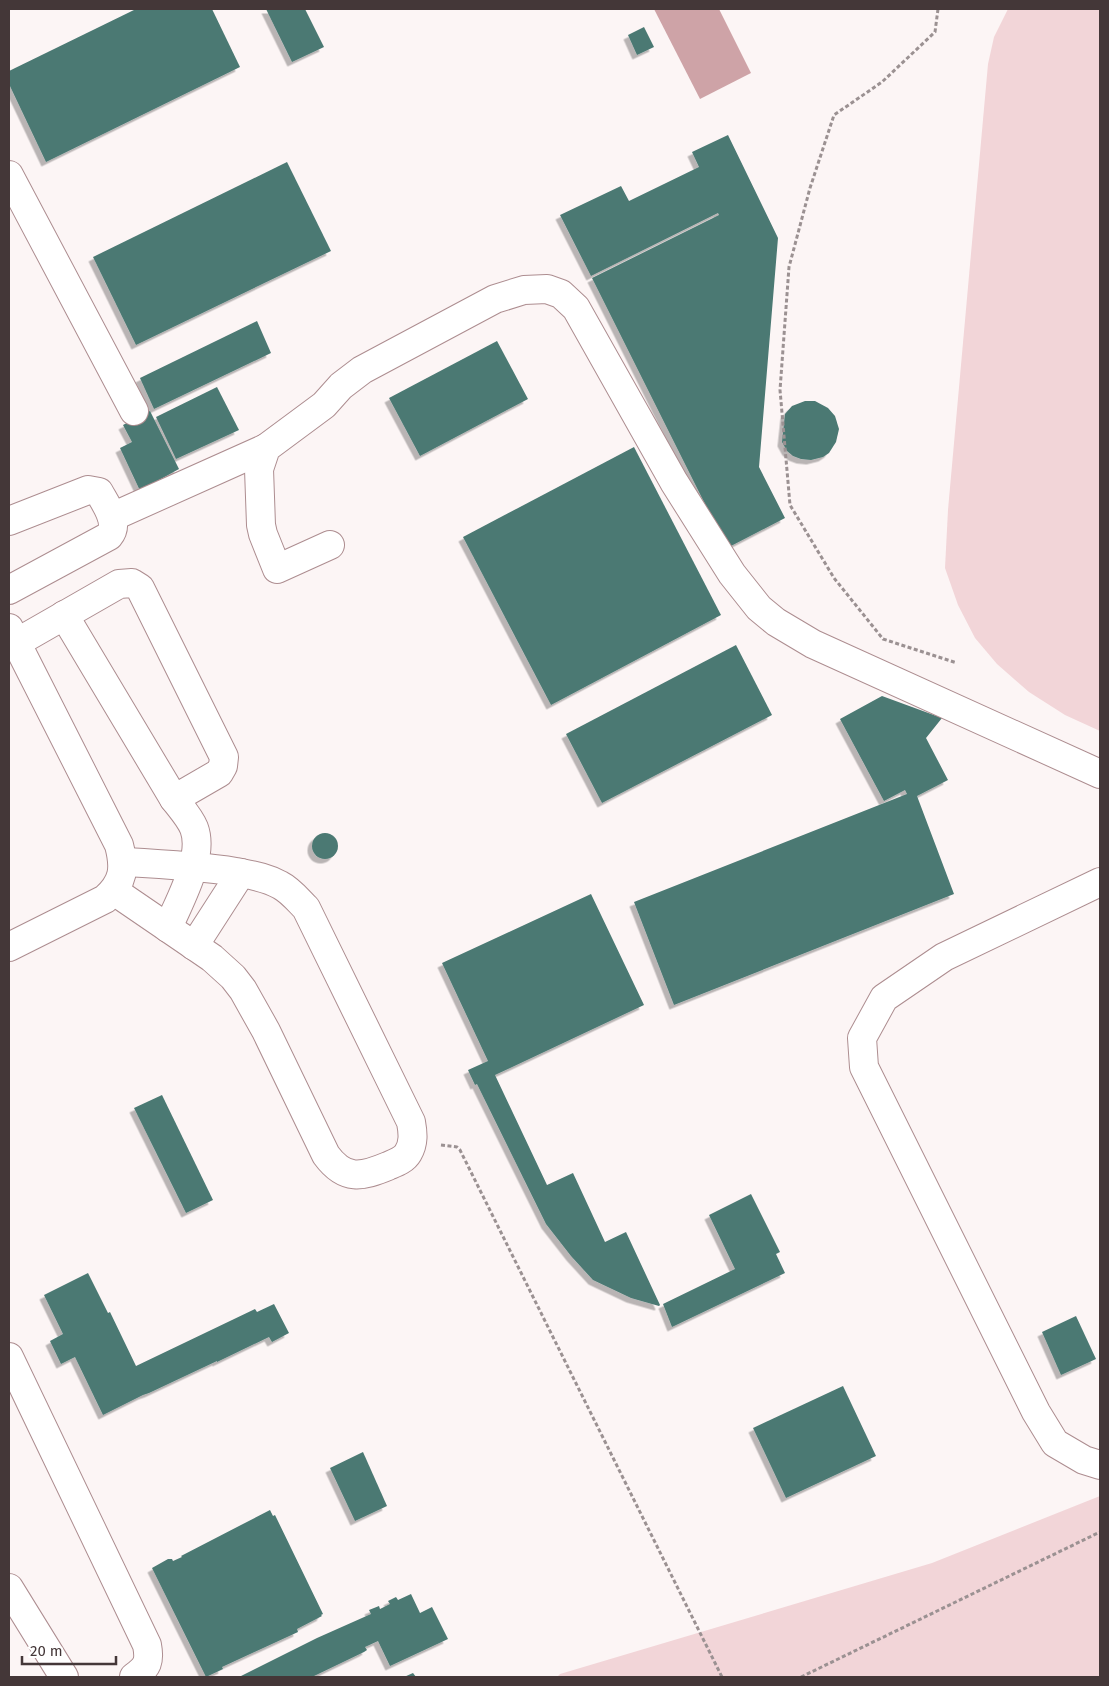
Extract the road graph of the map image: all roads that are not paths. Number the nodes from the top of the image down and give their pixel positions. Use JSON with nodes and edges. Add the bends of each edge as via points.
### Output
{"nodes":[{"id":1,"x":9,"y":175,"type":"edge"},
{"id":2,"x":134,"y":412,"type":"dead end"},
{"id":3,"x":266,"y":448,"type":"junction"},
{"id":4,"x":112,"y":517,"type":"junction"},
{"id":5,"x":9,"y":521,"type":"edge"},
{"id":6,"x":330,"y":545,"type":"dead end"},
{"id":7,"x":9,"y":590,"type":"edge"},
{"id":8,"x":64,"y":615,"type":"junction"},
{"id":9,"x":13,"y":636,"type":"edge"},
{"id":10,"x":1100,"y":774,"type":"edge"},
{"id":11,"x":174,"y":799,"type":"junction"},
{"id":12,"x":124,"y":862,"type":"junction"},
{"id":13,"x":194,"y":867,"type":"junction"},
{"id":14,"x":241,"y":873,"type":"junction"},
{"id":15,"x":1100,"y":882,"type":"edge"},
{"id":16,"x":114,"y":891,"type":"junction"},
{"id":17,"x":168,"y":928,"type":"junction"},
{"id":18,"x":194,"y":946,"type":"junction"},
{"id":19,"x":9,"y":947,"type":"edge"},
{"id":20,"x":9,"y":1357,"type":"edge"},
{"id":21,"x":1100,"y":1465,"type":"edge"},
{"id":22,"x":9,"y":1588,"type":"edge"},
{"id":23,"x":64,"y":1677,"type":"edge"},
{"id":24,"x":134,"y":1677,"type":"edge"}],
"edges":[{"from":1,"to":2,"type":"street"},
{"from":3,"to":4,"type":"street"},
{"from":3,"to":6,"type":"street","via":[[258,469],[261,524],[277,570]]},
{"from":3,"to":10,"type":"street","via":[[324,405],[362,370],[495,299],[524,290],[547,289],[561,294],[576,308],[674,482],[732,574],[759,608],[813,644]]},
{"from":4,"to":5,"type":"street","via":[[100,492],[88,490]]},
{"from":4,"to":7,"type":"street","via":[[114,526],[109,536]]},
{"from":8,"to":9,"type":"street"},
{"from":8,"to":11,"type":"street"},
{"from":8,"to":11,"type":"street","via":[[119,584],[140,588],[224,757],[219,773]]},
{"from":9,"to":12,"type":"street","via":[[119,845]]},
{"from":11,"to":13,"type":"street","via":[[194,827],[197,840]]},
{"from":12,"to":13,"type":"street"},
{"from":12,"to":16,"type":"street"},
{"from":13,"to":14,"type":"street"},
{"from":13,"to":17,"type":"street"},
{"from":14,"to":18,"type":"street"},
{"from":14,"to":18,"type":"street","via":[[282,886],[306,908],[411,1122],[414,1136],[407,1155],[371,1173],[356,1175],[334,1166],[243,990],[212,958]]},
{"from":15,"to":21,"type":"street","via":[[944,957],[884,998],[862,1038],[864,1067],[1036,1412],[1055,1443],[1084,1460]]},
{"from":16,"to":17,"type":"street"},
{"from":16,"to":19,"type":"street","via":[[105,899]]},
{"from":17,"to":18,"type":"street"},
{"from":20,"to":24,"type":"street","via":[[147,1645],[149,1658],[146,1666]]},
{"from":22,"to":23,"type":"street"}]}
